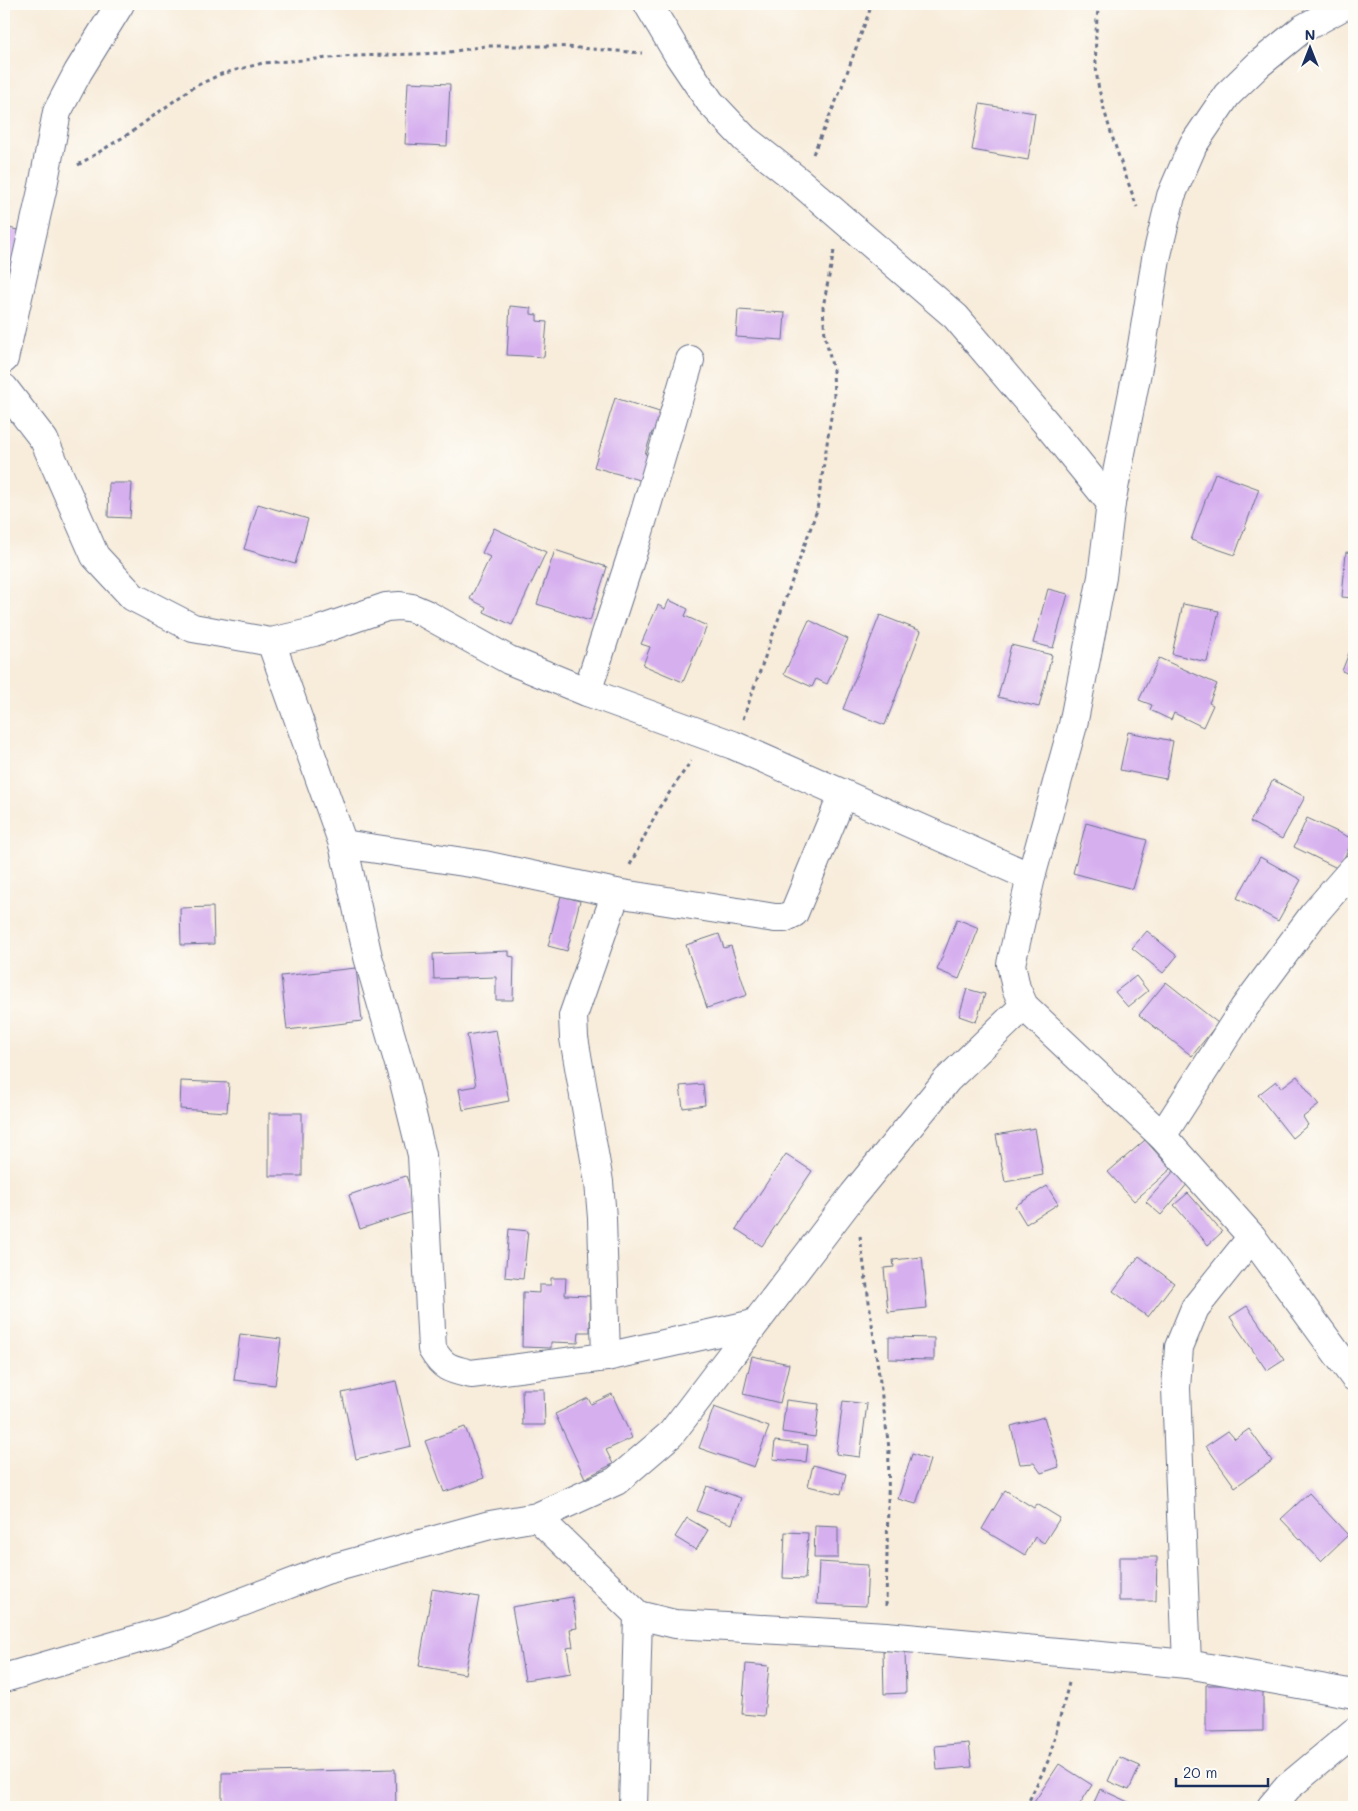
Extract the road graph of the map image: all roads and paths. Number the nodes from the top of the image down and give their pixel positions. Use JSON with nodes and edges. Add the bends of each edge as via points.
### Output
{"nodes":[{"id":1,"x":120,"y":4,"type":"edge"},
{"id":2,"x":648,"y":4,"type":"edge"},
{"id":3,"x":872,"y":4,"type":"edge"},
{"id":4,"x":1099,"y":4,"type":"edge"},
{"id":5,"x":1347,"y":4,"type":"edge"},
{"id":6,"x":679,"y":56,"type":"junction"},
{"id":7,"x":802,"y":183,"type":"junction"},
{"id":8,"x":43,"y":186,"type":"junction"},
{"id":9,"x":1139,"y":213,"type":"dead end"},
{"id":10,"x":841,"y":217,"type":"junction"},
{"id":11,"x":4,"y":359,"type":"edge"},
{"id":12,"x":690,"y":360,"type":"dead end"},
{"id":13,"x":4,"y":388,"type":"edge"},
{"id":14,"x":1111,"y":503,"type":"junction"},
{"id":15,"x":271,"y":642,"type":"junction"},
{"id":16,"x":587,"y":692,"type":"junction"},
{"id":17,"x":721,"y":740,"type":"junction"},
{"id":18,"x":843,"y":794,"type":"junction"},
{"id":19,"x":343,"y":844,"type":"junction"},
{"id":20,"x":1354,"y":868,"type":"edge"},
{"id":21,"x":1031,"y":877,"type":"junction"},
{"id":22,"x":616,"y":893,"type":"junction"},
{"id":23,"x":1024,"y":1006,"type":"junction"},
{"id":24,"x":1162,"y":1136,"type":"junction"},
{"id":25,"x":854,"y":1194,"type":"junction"},
{"id":26,"x":1252,"y":1236,"type":"junction"},
{"id":27,"x":754,"y":1324,"type":"junction"},
{"id":28,"x":606,"y":1357,"type":"junction"},
{"id":29,"x":1354,"y":1377,"type":"edge"},
{"id":30,"x":537,"y":1517,"type":"junction"},
{"id":31,"x":638,"y":1615,"type":"junction"},
{"id":32,"x":886,"y":1636,"type":"junction"},
{"id":33,"x":1077,"y":1653,"type":"junction"},
{"id":34,"x":1187,"y":1664,"type":"junction"},
{"id":35,"x":4,"y":1678,"type":"edge"},
{"id":36,"x":1354,"y":1694,"type":"edge"},
{"id":37,"x":1354,"y":1732,"type":"edge"},
{"id":38,"x":633,"y":1807,"type":"edge"},
{"id":39,"x":1026,"y":1807,"type":"edge"},
{"id":40,"x":1271,"y":1807,"type":"edge"}],
"edges":[{"from":1,"to":8,"type":"street","via":[[57,112]]},
{"from":2,"to":6,"type":"street"},
{"from":3,"to":7,"type":"path"},
{"from":4,"to":9,"type":"path","via":[[1096,18],[1098,87]]},
{"from":5,"to":14,"type":"street","via":[[1302,29],[1259,64],[1227,95],[1193,145],[1170,196]]},
{"from":6,"to":7,"type":"street","via":[[710,102],[739,133]]},
{"from":6,"to":8,"type":"path","via":[[554,46],[486,46],[444,53],[263,62],[220,74],[192,88],[130,133]]},
{"from":7,"to":10,"type":"street"},
{"from":8,"to":11,"type":"street"},
{"from":10,"to":14,"type":"street","via":[[956,317]]},
{"from":10,"to":17,"type":"path","via":[[823,307],[834,397],[817,510]]},
{"from":12,"to":16,"type":"street"},
{"from":13,"to":15,"type":"street","via":[[44,440],[96,556],[133,597],[193,628]]},
{"from":14,"to":21,"type":"street","via":[[1102,578],[1072,725]]},
{"from":15,"to":16,"type":"street","via":[[314,632],[374,610],[400,606],[426,614],[510,660]]},
{"from":15,"to":19,"type":"street"},
{"from":16,"to":17,"type":"street"},
{"from":17,"to":18,"type":"street"},
{"from":17,"to":22,"type":"path","via":[[659,808]]},
{"from":18,"to":21,"type":"street"},
{"from":18,"to":22,"type":"street","via":[[794,913],[784,918]]},
{"from":19,"to":22,"type":"street","via":[[484,865]]},
{"from":19,"to":28,"type":"street","via":[[368,957],[422,1155],[432,1349],[439,1361],[450,1369],[471,1374]]},
{"from":20,"to":24,"type":"street","via":[[1313,915],[1244,1008]]},
{"from":21,"to":23,"type":"street","via":[[1011,964]]},
{"from":22,"to":28,"type":"street","via":[[573,1016],[600,1191]]},
{"from":23,"to":24,"type":"street"},
{"from":23,"to":25,"type":"street","via":[[947,1080]]},
{"from":24,"to":26,"type":"street"},
{"from":25,"to":27,"type":"street"},
{"from":25,"to":32,"type":"path","via":[[889,1448]]},
{"from":26,"to":29,"type":"street"},
{"from":26,"to":34,"type":"street","via":[[1195,1308],[1179,1347],[1176,1388]]},
{"from":27,"to":28,"type":"street"},
{"from":27,"to":30,"type":"street","via":[[671,1434],[616,1481]]},
{"from":30,"to":31,"type":"street"},
{"from":30,"to":35,"type":"street","via":[[490,1525],[326,1570],[169,1630]]},
{"from":31,"to":32,"type":"street","via":[[675,1624]]},
{"from":31,"to":38,"type":"street"},
{"from":32,"to":33,"type":"street"},
{"from":33,"to":34,"type":"street"},
{"from":33,"to":39,"type":"path","via":[[1048,1759]]},
{"from":34,"to":36,"type":"street"},
{"from":37,"to":40,"type":"street","via":[[1288,1787]]}]}
